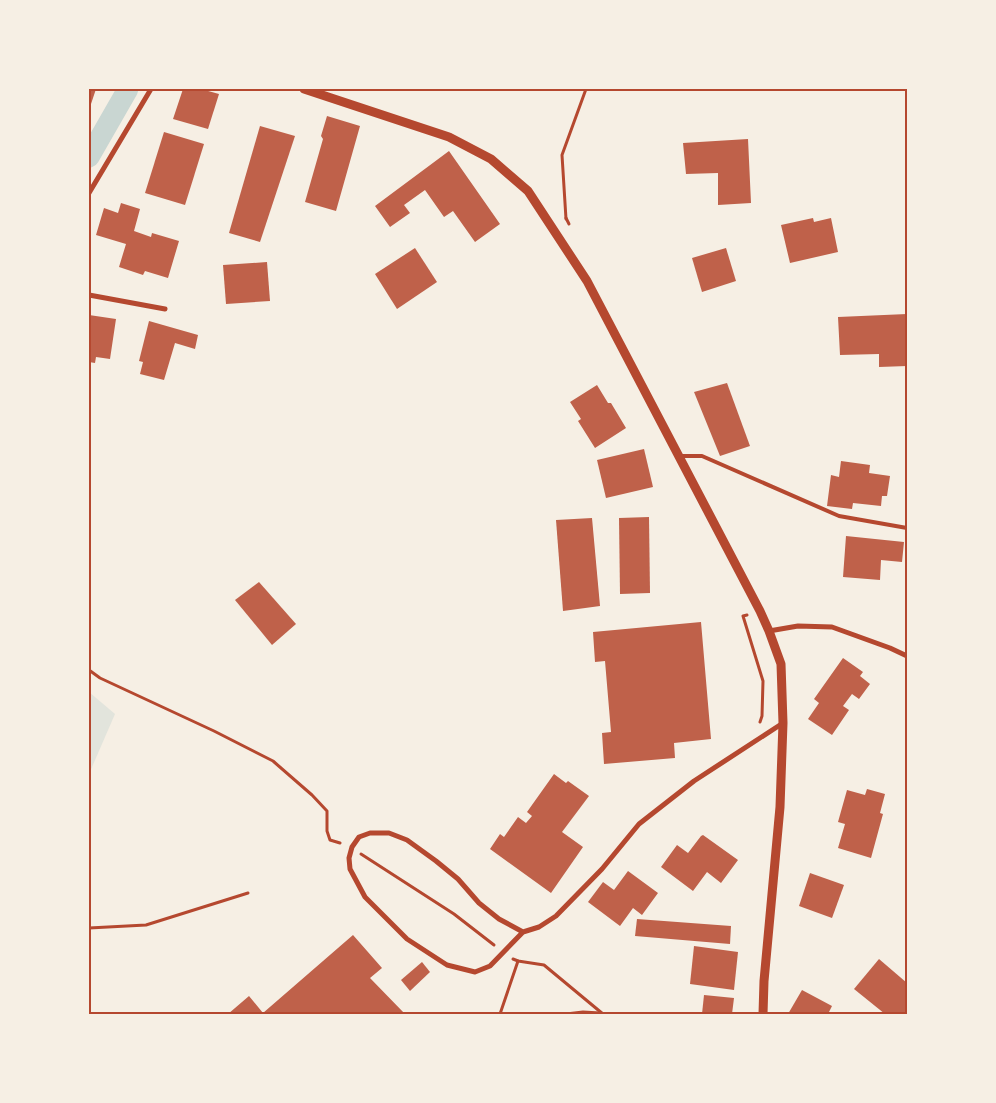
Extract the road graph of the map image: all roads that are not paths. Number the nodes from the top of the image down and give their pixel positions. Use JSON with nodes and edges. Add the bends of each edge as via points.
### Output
{"nodes":[{"id":1,"x":151,"y":89,"type":"edge"},
{"id":2,"x":304,"y":89,"type":"edge"},
{"id":3,"x":89,"y":193,"type":"edge"},
{"id":4,"x":89,"y":295,"type":"edge"},
{"id":5,"x":165,"y":309,"type":"dead end"},
{"id":6,"x":678,"y":456,"type":"junction"},
{"id":7,"x":907,"y":528,"type":"edge"},
{"id":8,"x":769,"y":631,"type":"junction"},
{"id":9,"x":907,"y":656,"type":"edge"},
{"id":10,"x":783,"y":723,"type":"junction"},
{"id":11,"x":523,"y":932,"type":"junction"},
{"id":12,"x":763,"y":1014,"type":"edge"}],
"edges":[{"from":1,"to":3,"type":"street"},
{"from":2,"to":6,"type":"street","via":[[449,137],[492,159],[528,191],[587,282]]},
{"from":4,"to":5,"type":"street"},
{"from":6,"to":7,"type":"lane","via":[[702,456],[839,516]]},
{"from":6,"to":8,"type":"street"},
{"from":8,"to":9,"type":"street","via":[[798,626],[832,627]]},
{"from":8,"to":10,"type":"street","via":[[781,664]]},
{"from":10,"to":11,"type":"street","via":[[694,781],[639,824],[602,869],[556,916]]},
{"from":10,"to":12,"type":"street","via":[[780,807]]},
{"from":11,"to":11,"type":"street","via":[[498,919],[458,879],[406,840],[389,833],[370,832],[359,837],[352,847],[350,869],[365,896],[408,939],[447,965],[475,972],[490,966]]}]}
